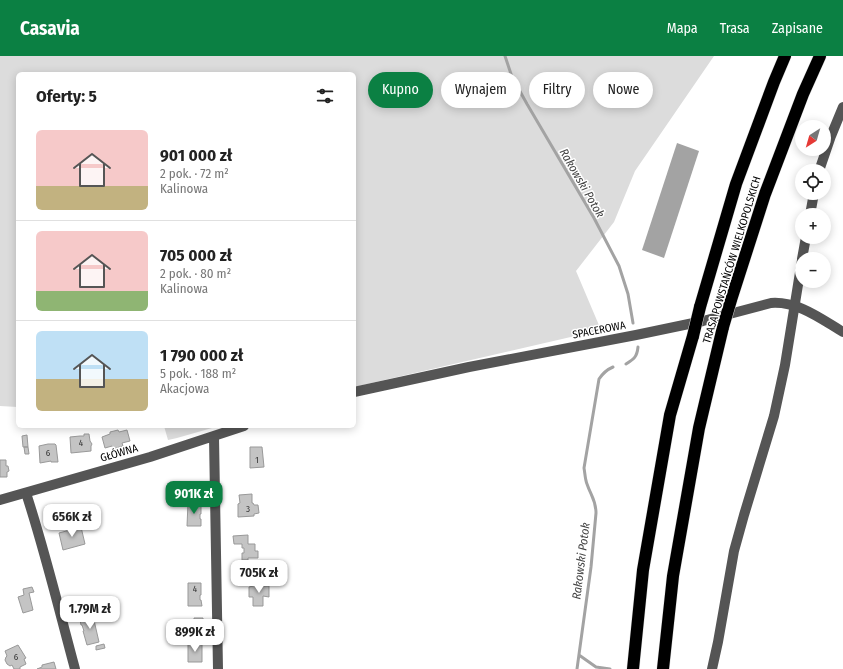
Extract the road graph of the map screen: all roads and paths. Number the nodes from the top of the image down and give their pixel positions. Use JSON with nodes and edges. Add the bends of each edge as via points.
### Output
{"nodes":[{"id":1,"x":786,"y":56,"type":"edge"},
{"id":2,"x":820,"y":56,"type":"edge"},
{"id":3,"x":843,"y":107,"type":"edge"},
{"id":4,"x":822,"y":164,"type":"edge"},
{"id":5,"x":797,"y":288,"type":"edge"},
{"id":6,"x":794,"y":305,"type":"junction"},
{"id":7,"x":843,"y":332,"type":"edge"},
{"id":8,"x":356,"y":392,"type":"edge"},
{"id":9,"x":238,"y":428,"type":"edge"},
{"id":10,"x":214,"y":436,"type":"junction"},
{"id":11,"x":26,"y":493,"type":"junction"},
{"id":12,"x":0,"y":500,"type":"edge"},
{"id":13,"x":75,"y":669,"type":"edge"},
{"id":14,"x":218,"y":669,"type":"edge"},
{"id":15,"x":633,"y":669,"type":"edge"},
{"id":16,"x":663,"y":669,"type":"edge"},
{"id":17,"x":712,"y":669,"type":"edge"}],
"edges":[{"from":1,"to":15,"type":"highway","name":"TRASA POWSTAŃCÓW WIELKOPOLSKICH","bridge":true,"via":[[736,184],[670,415],[643,570]]},
{"from":2,"to":16,"type":"highway","name":"TRASA POWSTAŃCÓW WIELKOPOLSKICH","bridge":true,"via":[[765,194],[722,327],[699,428],[674,568]]},
{"from":3,"to":4,"type":"street"},
{"from":5,"to":6,"type":"street"},
{"from":6,"to":7,"type":"street","name":"SPACEROWA"},
{"from":6,"to":8,"type":"street","name":"SPACEROWA","via":[[771,303],[696,323]]},
{"from":6,"to":17,"type":"street","via":[[774,416],[734,551]]},
{"from":9,"to":10,"type":"street","name":"GŁÓWNA"},
{"from":10,"to":11,"type":"street","name":"GŁÓWNA"},
{"from":10,"to":14,"type":"street"},
{"from":11,"to":12,"type":"street","name":"GŁÓWNA"},
{"from":11,"to":13,"type":"street"}]}
